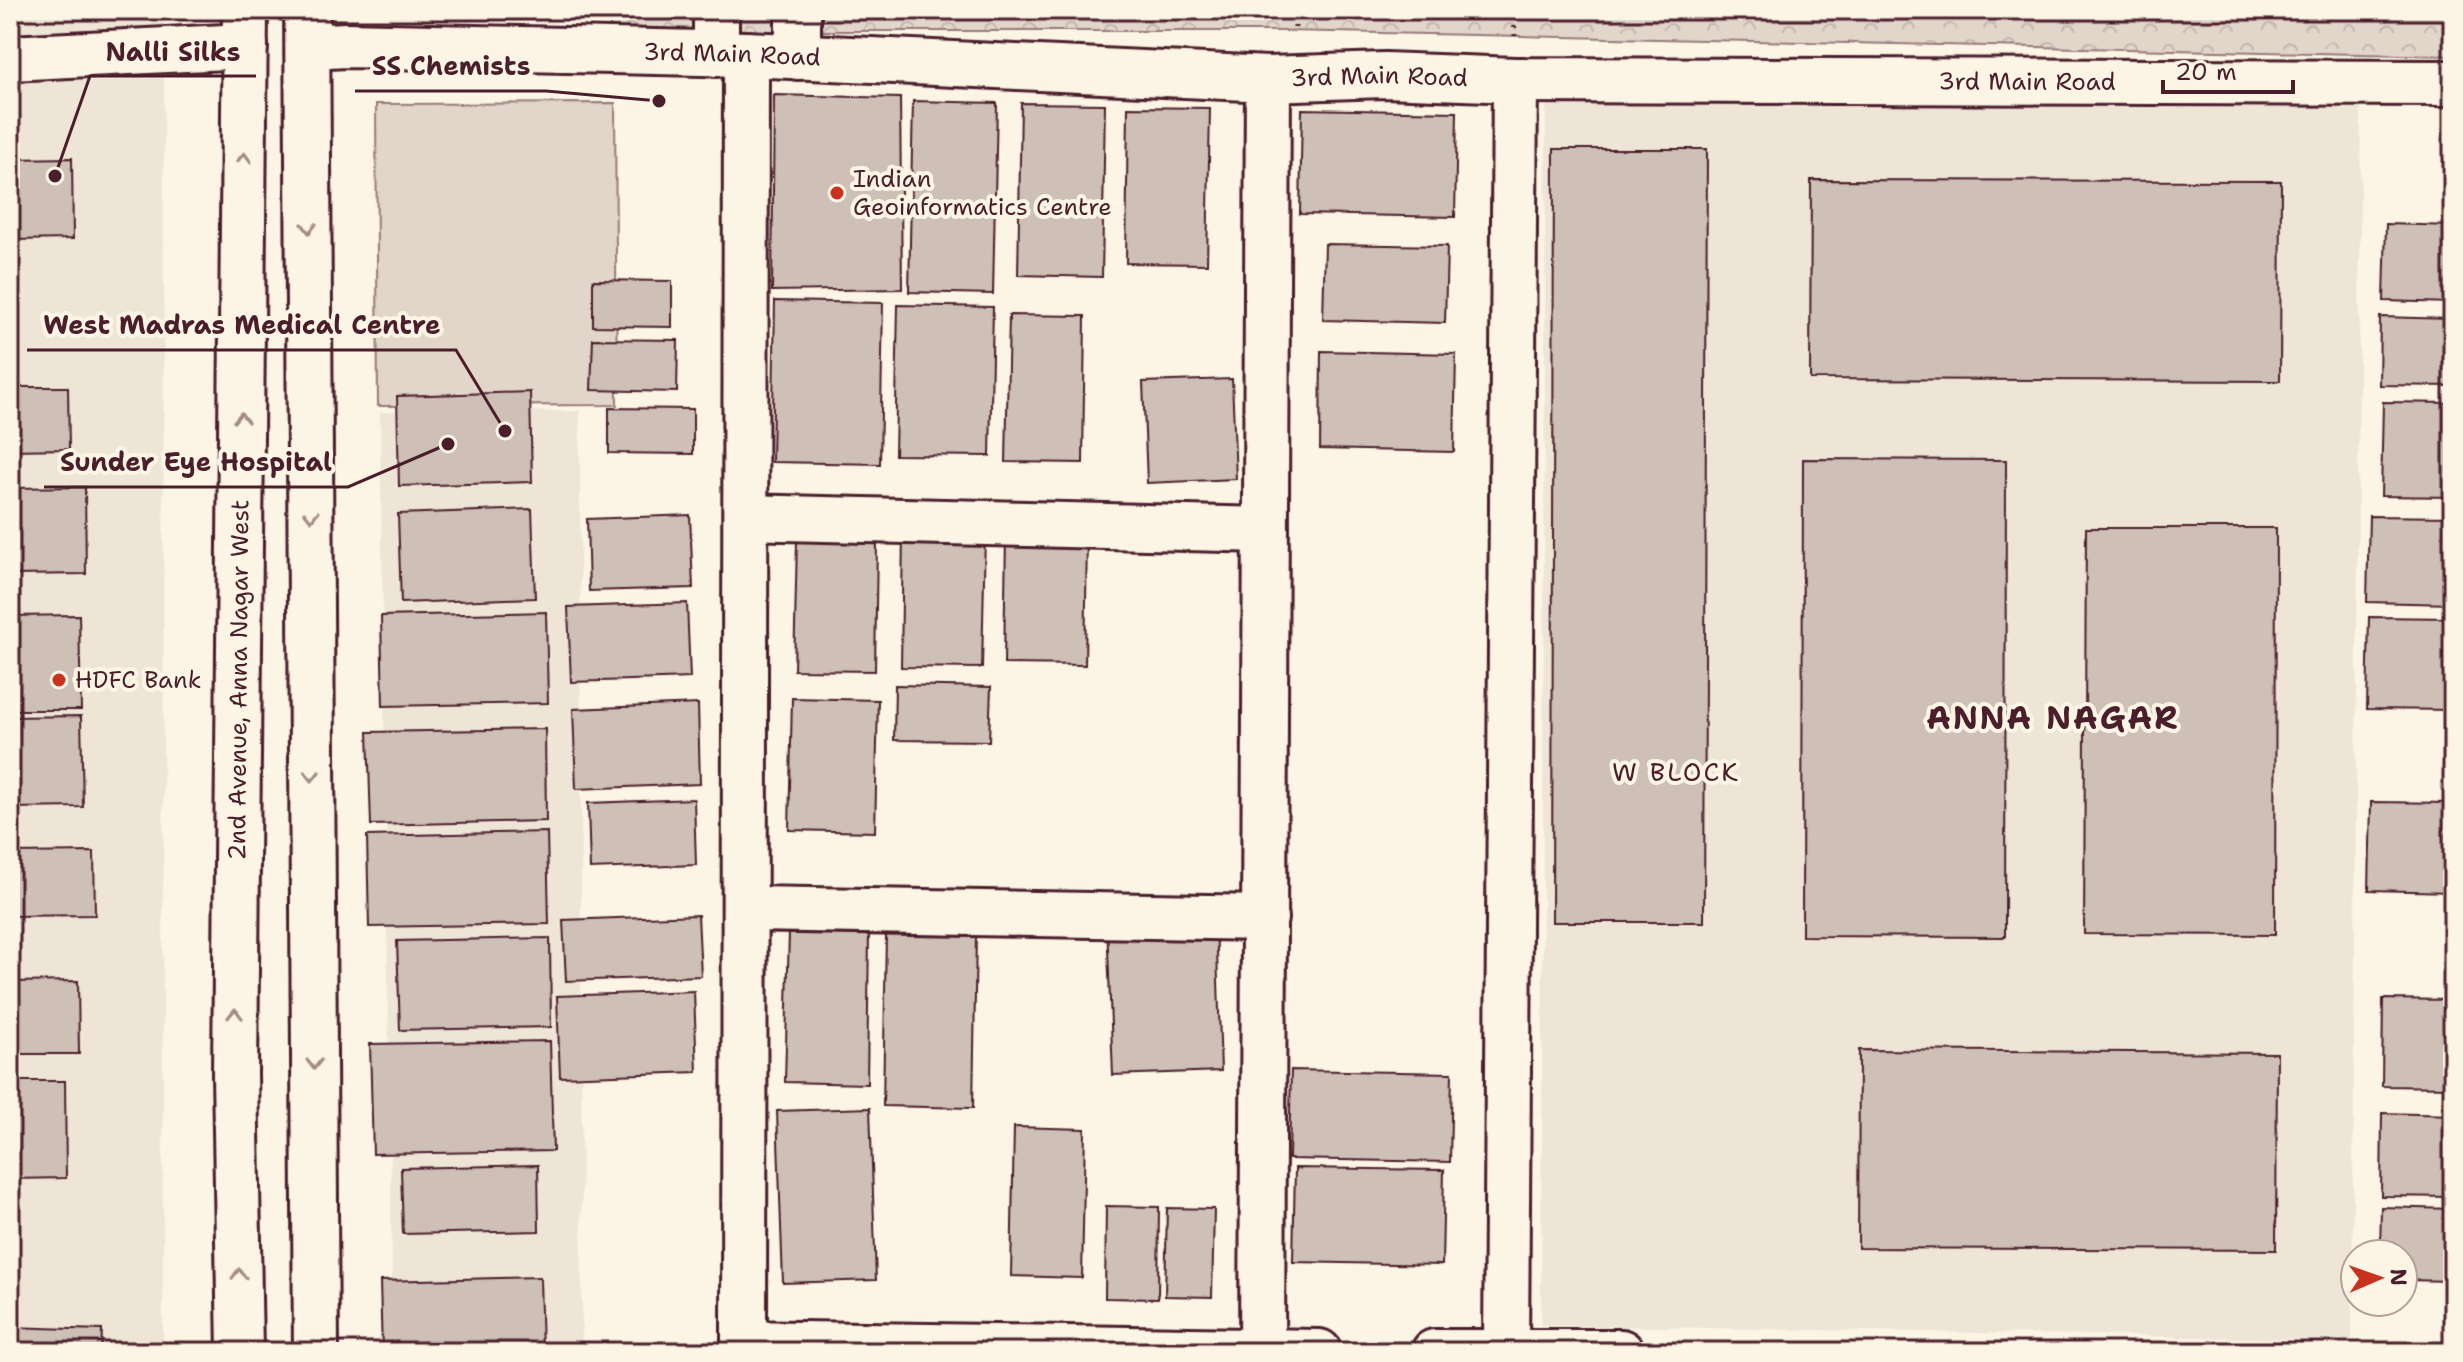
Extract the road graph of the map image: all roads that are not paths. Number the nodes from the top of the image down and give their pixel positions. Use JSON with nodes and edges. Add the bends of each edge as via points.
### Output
{"nodes":[{"id":1,"x":716,"y":10,"type":"edge"},
{"id":2,"x":798,"y":10,"type":"edge"},
{"id":3,"x":245,"y":28,"type":"edge"},
{"id":4,"x":307,"y":28,"type":"edge"},
{"id":5,"x":731,"y":54,"type":"junction"},
{"id":6,"x":798,"y":57,"type":"junction"},
{"id":7,"x":10,"y":58,"type":"edge"},
{"id":8,"x":1268,"y":79,"type":"junction"},
{"id":9,"x":1515,"y":80,"type":"junction"},
{"id":10,"x":2453,"y":83,"type":"edge"},
{"id":11,"x":746,"y":517,"type":"junction"},
{"id":12,"x":1266,"y":530,"type":"junction"},
{"id":13,"x":746,"y":909,"type":"junction"},
{"id":14,"x":1265,"y":918,"type":"junction"},
{"id":15,"x":1262,"y":1350,"type":"junction"},
{"id":16,"x":1506,"y":1350,"type":"edge"},
{"id":17,"x":240,"y":1352,"type":"edge"},
{"id":18,"x":316,"y":1352,"type":"edge"},
{"id":19,"x":1319,"y":1352,"type":"edge"},
{"id":20,"x":1434,"y":1352,"type":"edge"},
{"id":21,"x":1621,"y":1352,"type":"edge"}],
"edges":[{"from":1,"to":5,"type":"street"},
{"from":2,"to":6,"type":"street"},
{"from":3,"to":7,"type":"street"},
{"from":17,"to":3,"type":"street","name":"2nd Avenue, Anna Nagar West","one_way":true,"via":[[235,1058]]},
{"from":4,"to":5,"type":"street","name":"3rd Main Road","via":[[346,45]]},
{"from":4,"to":18,"type":"street","one_way":true},
{"from":5,"to":6,"type":"street","name":"3rd Main Road"},
{"from":5,"to":11,"type":"street"},
{"from":6,"to":8,"type":"street","name":"3rd Main Road"},
{"from":8,"to":9,"type":"street","name":"3rd Main Road","via":[[1385,75]]},
{"from":8,"to":12,"type":"street"},
{"from":9,"to":10,"type":"street","name":"3rd Main Road"},
{"from":9,"to":16,"type":"street"},
{"from":11,"to":12,"type":"street"},
{"from":11,"to":13,"type":"street"},
{"from":12,"to":14,"type":"street"},
{"from":13,"to":14,"type":"street"},
{"from":13,"to":15,"type":"street","via":[[744,1343]]},
{"from":14,"to":15,"type":"street"},
{"from":15,"to":19,"type":"street"},
{"from":16,"to":20,"type":"street"},
{"from":16,"to":21,"type":"street"}]}
